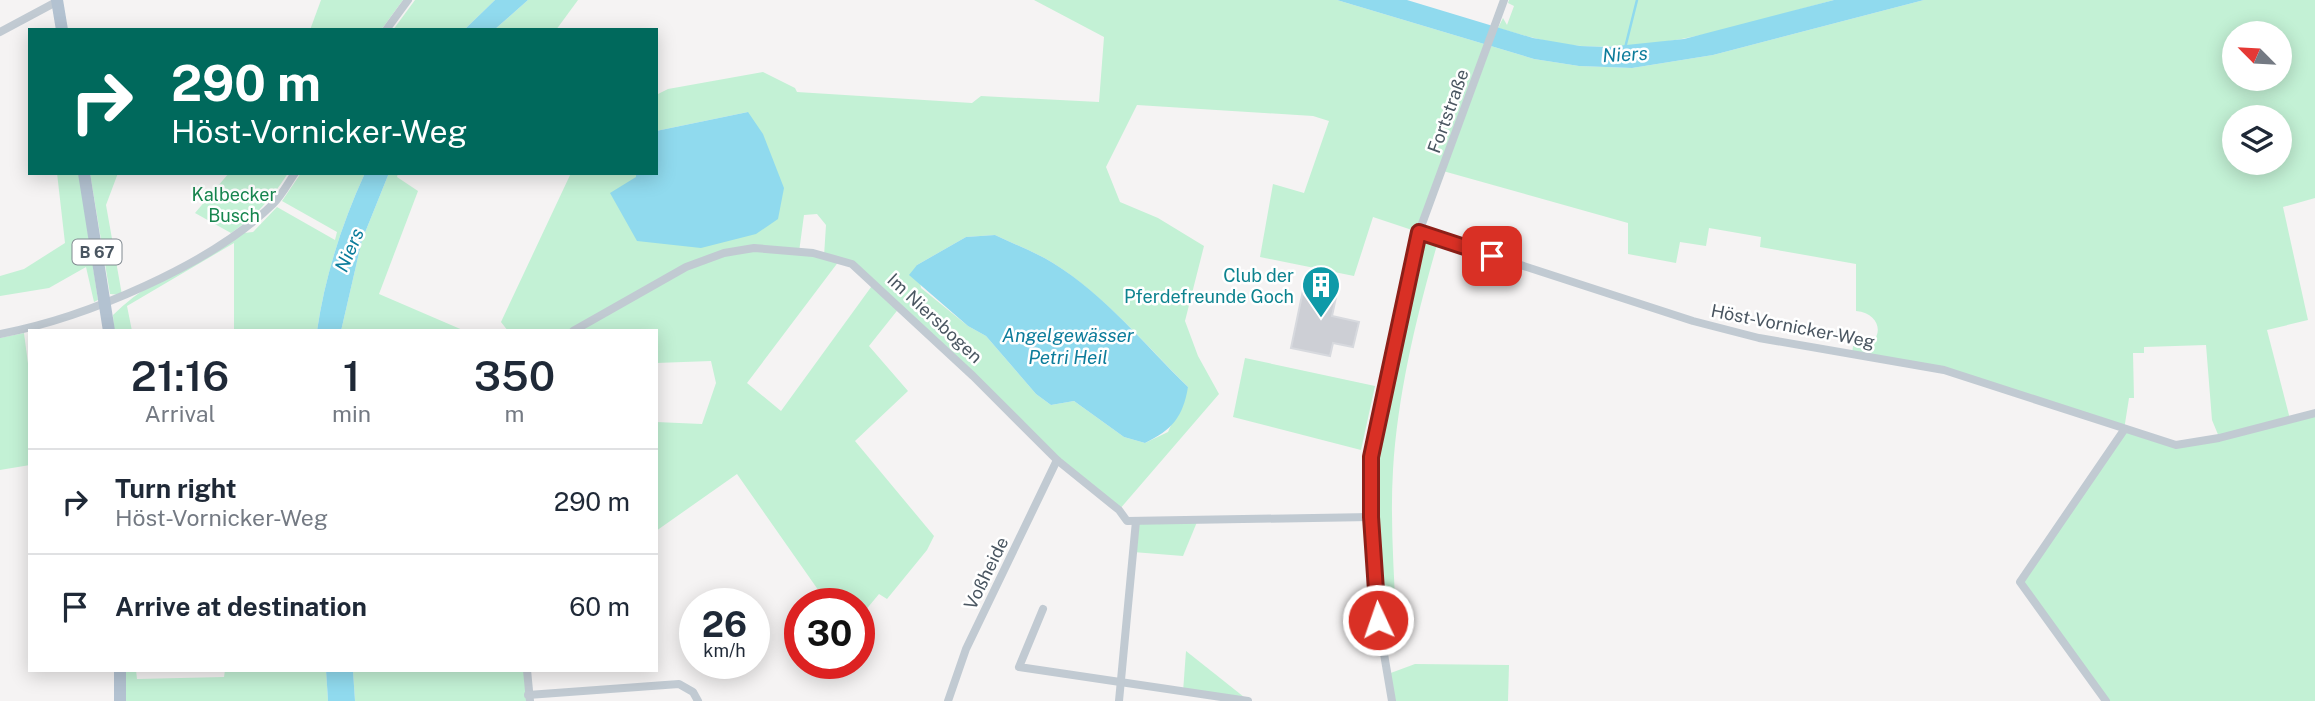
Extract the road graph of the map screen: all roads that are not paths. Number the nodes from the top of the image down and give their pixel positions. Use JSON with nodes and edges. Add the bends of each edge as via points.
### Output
{"nodes":[{"id":1,"x":57,"y":0,"type":"edge"},
{"id":2,"x":408,"y":0,"type":"edge"},
{"id":3,"x":1504,"y":0,"type":"edge"},
{"id":4,"x":62,"y":28,"type":"edge"},
{"id":5,"x":387,"y":28,"type":"edge"},
{"id":6,"x":0,"y":32,"type":"edge"},
{"id":7,"x":84,"y":175,"type":"edge"},
{"id":8,"x":294,"y":175,"type":"edge"},
{"id":9,"x":1419,"y":232,"type":"junction"},
{"id":10,"x":106,"y":302,"type":"junction"},
{"id":11,"x":28,"y":329,"type":"edge"},
{"id":12,"x":29,"y":329,"type":"edge"},
{"id":13,"x":109,"y":329,"type":"edge"},
{"id":14,"x":576,"y":329,"type":"edge"},
{"id":15,"x":0,"y":334,"type":"edge"},
{"id":16,"x":2315,"y":413,"type":"edge"},
{"id":17,"x":2124,"y":430,"type":"junction"},
{"id":18,"x":1057,"y":460,"type":"junction"},
{"id":19,"x":1371,"y":517,"type":"junction"},
{"id":20,"x":1136,"y":521,"type":"junction"},
{"id":21,"x":1043,"y":609,"type":"dead end"},
{"id":22,"x":120,"y":672,"type":"edge"},
{"id":23,"x":527,"y":672,"type":"edge"},
{"id":24,"x":1121,"y":684,"type":"junction"},
{"id":25,"x":529,"y":698,"type":"edge"},
{"id":26,"x":120,"y":701,"type":"edge"},
{"id":27,"x":698,"y":701,"type":"edge"},
{"id":28,"x":948,"y":701,"type":"edge"},
{"id":29,"x":1119,"y":701,"type":"edge"},
{"id":30,"x":1248,"y":701,"type":"edge"},
{"id":31,"x":1392,"y":701,"type":"edge"},
{"id":32,"x":2106,"y":701,"type":"edge"}],
"edges":[{"from":1,"to":4,"type":"main road"},
{"from":1,"to":6,"type":"street"},
{"from":2,"to":5,"type":"street"},
{"from":3,"to":9,"type":"street","name":"Fortstraße"},
{"from":7,"to":10,"type":"main road","number":"B 67"},
{"from":8,"to":10,"type":"street","via":[[276,202],[243,231],[152,284]]},
{"from":9,"to":17,"type":"street","name":"Höst-Vornicker-Weg","via":[[1693,321],[1759,338],[1944,370]]},
{"from":9,"to":19,"type":"street","name":"Fortstraße","via":[[1374,434]]},
{"from":10,"to":12,"type":"street"},
{"from":10,"to":13,"type":"main road","number":"B 67"},
{"from":11,"to":15,"type":"street"},
{"from":14,"to":18,"type":"street","name":"Im Niersbogen","via":[[685,267],[724,253],[754,248],[813,253],[859,268]]},
{"from":16,"to":17,"type":"street","name":"Höst-Vornicker-Weg","via":[[2176,445]]},
{"from":17,"to":32,"type":"street","via":[[2020,582]]},
{"from":18,"to":20,"type":"street","name":"Im Niersbogen","via":[[1119,510],[1126,521]]},
{"from":18,"to":28,"type":"street","name":"Voßheide","via":[[966,649]]},
{"from":19,"to":20,"type":"street"},
{"from":19,"to":31,"type":"street","name":"Fortstraße","via":[[1376,607]]},
{"from":20,"to":24,"type":"street"},
{"from":21,"to":24,"type":"street","via":[[1019,667]]},
{"from":22,"to":26,"type":"main road"},
{"from":23,"to":25,"type":"street"},
{"from":24,"to":29,"type":"street"},
{"from":24,"to":30,"type":"street"},
{"from":25,"to":27,"type":"street","via":[[680,684],[694,692]]}]}
